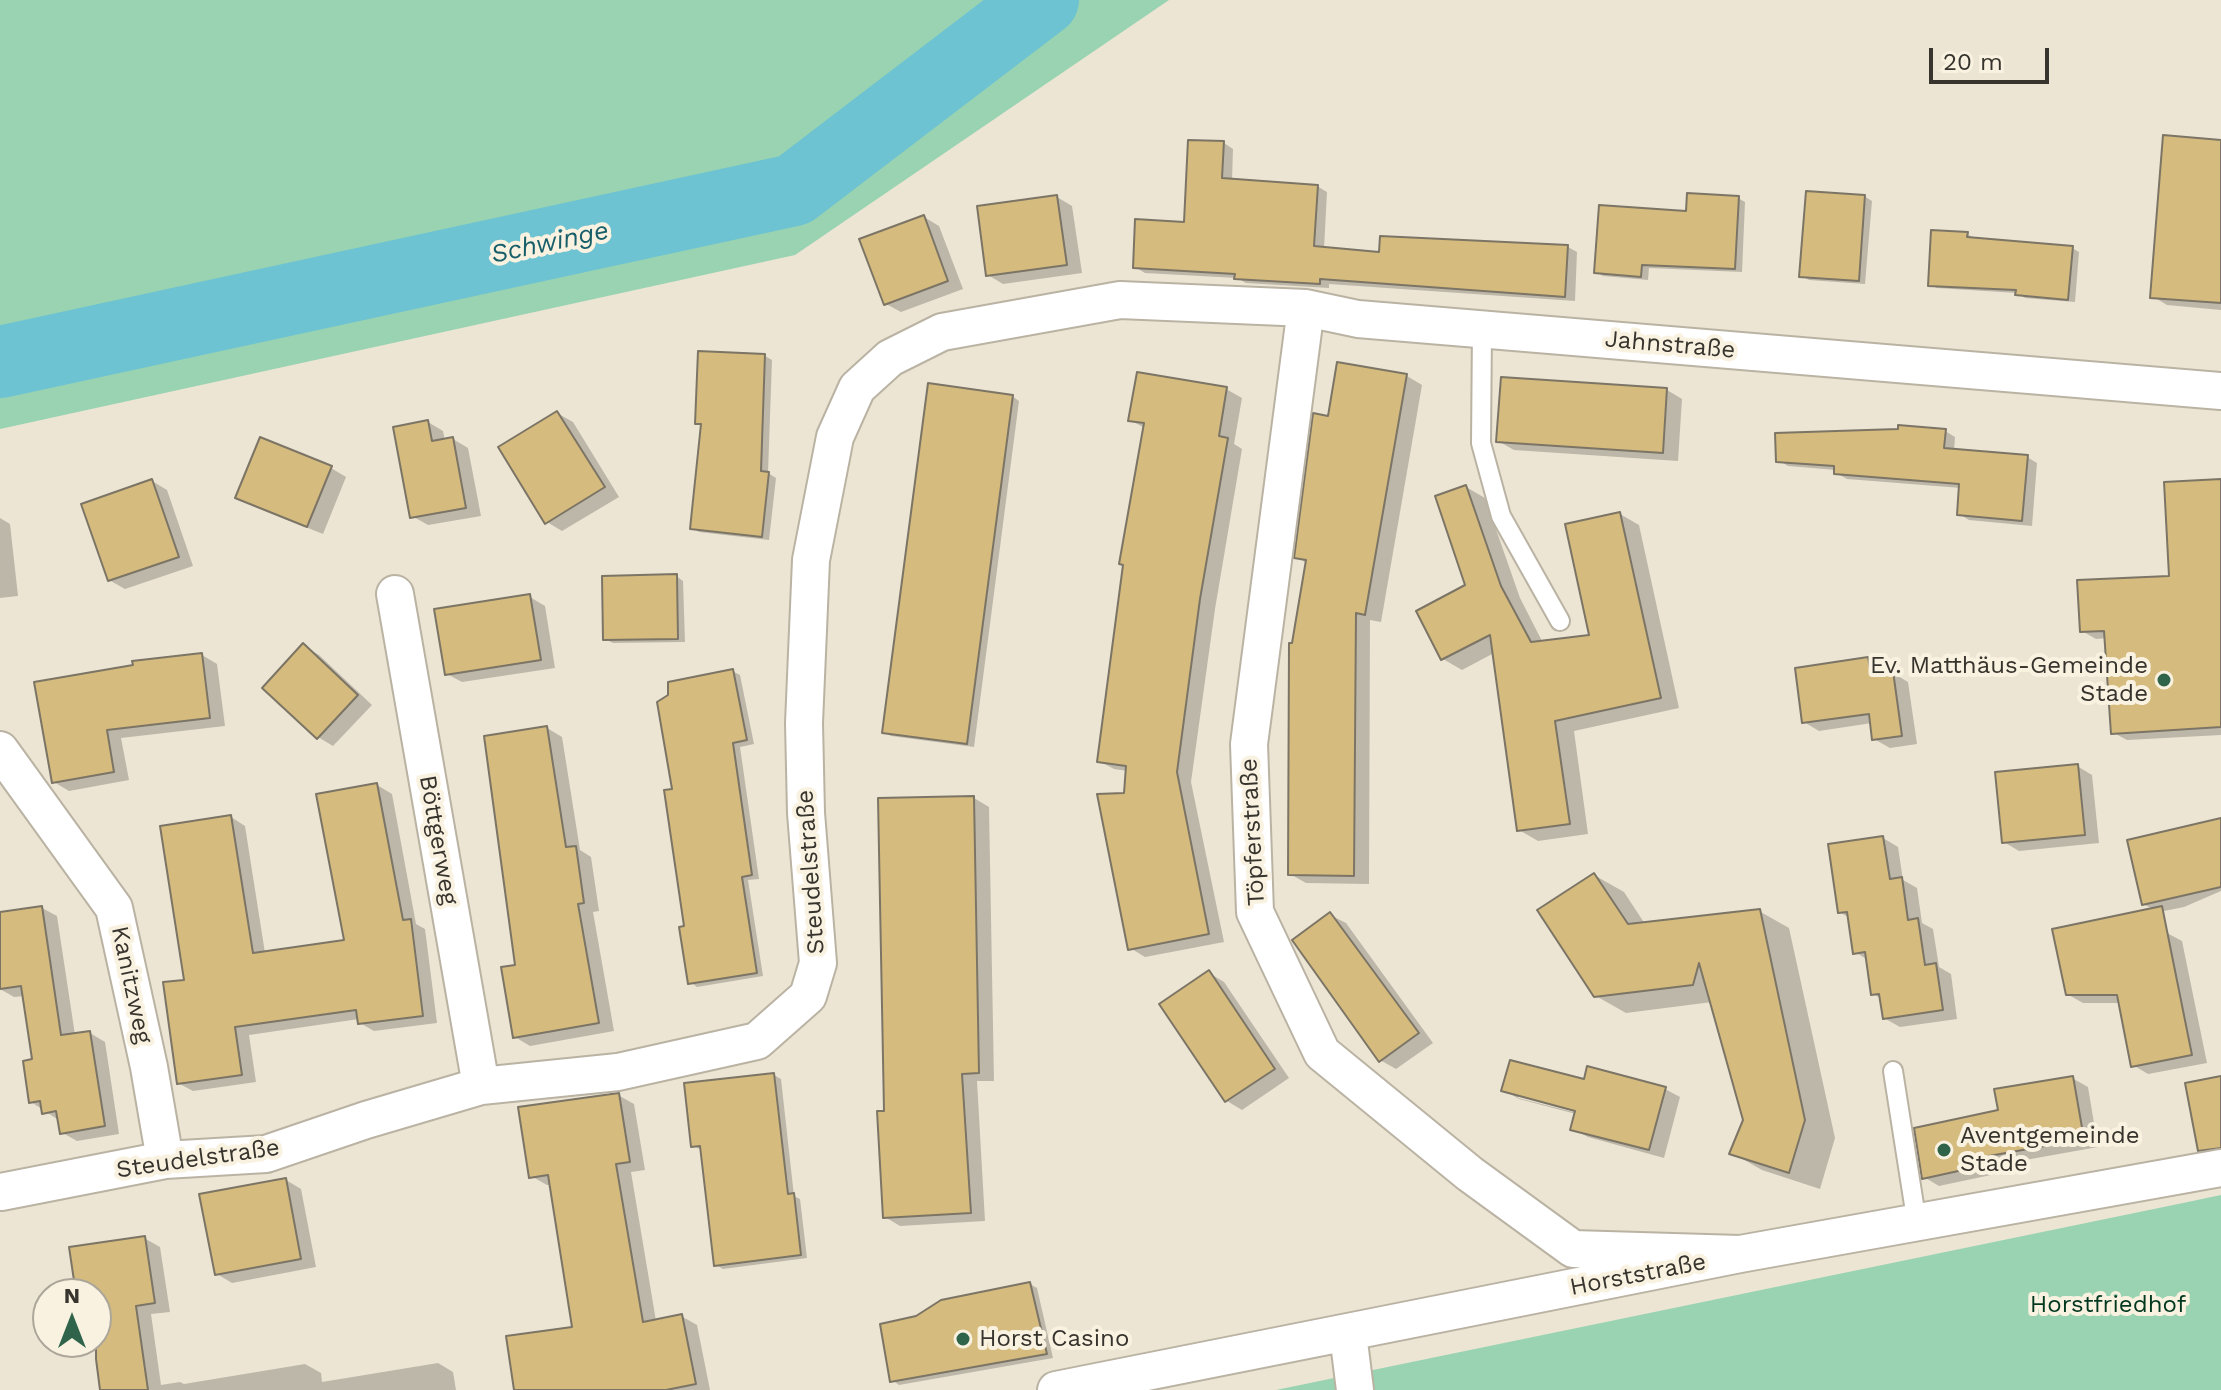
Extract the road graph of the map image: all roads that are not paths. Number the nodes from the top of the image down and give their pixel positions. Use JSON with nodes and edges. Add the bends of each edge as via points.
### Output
{"nodes":[{"id":1,"x":1120,"y":300,"type":"joint"},
{"id":2,"x":1306,"y":308,"type":"junction"},
{"id":3,"x":1482,"y":329,"type":"junction"},
{"id":4,"x":2221,"y":391,"type":"edge"},
{"id":5,"x":395,"y":594,"type":"dead end"},
{"id":6,"x":1560,"y":621,"type":"dead end"},
{"id":7,"x":0,"y":750,"type":"edge"},
{"id":8,"x":1893,"y":1071,"type":"dead end"},
{"id":9,"x":481,"y":1086,"type":"junction"},
{"id":10,"x":165,"y":1160,"type":"junction"},
{"id":11,"x":2221,"y":1168,"type":"edge"},
{"id":12,"x":1,"y":1192,"type":"edge"},
{"id":13,"x":1917,"y":1224,"type":"junction"},
{"id":14,"x":1740,"y":1254,"type":"junction"},
{"id":15,"x":1348,"y":1334,"type":"junction"},
{"id":16,"x":1056,"y":1390,"type":"edge"},
{"id":17,"x":1355,"y":1390,"type":"edge"}],
"edges":[{"from":1,"to":2,"type":"street","name":"Jahnstraße"},
{"from":1,"to":9,"type":"street","name":"Steudelstraße","via":[[942,332],[890,358],[857,388],[835,437],[811,560],[804,723],[818,963],[808,996],[757,1041],[618,1072]]},
{"from":2,"to":3,"type":"street","name":"Jahnstraße","via":[[1358,319]]},
{"from":2,"to":14,"type":"street","name":"Töpferstraße","via":[[1249,744],[1255,912],[1322,1053],[1470,1174],[1573,1249]]},
{"from":3,"to":4,"type":"street","name":"Jahnstraße"},
{"from":3,"to":6,"type":"lane","via":[[1485,458],[1501,516]]},
{"from":5,"to":9,"type":"street","name":"Böttgerweg"},
{"from":7,"to":10,"type":"street","name":"Kanitzweg","via":[[114,908]]},
{"from":8,"to":13,"type":"lane"},
{"from":9,"to":10,"type":"street","name":"Steudelstraße","via":[[266,1154]]},
{"from":10,"to":12,"type":"street","name":"Steudelstraße"},
{"from":11,"to":13,"type":"street","name":"Horststraße"},
{"from":13,"to":14,"type":"street","name":"Horststraße"},
{"from":14,"to":15,"type":"street","name":"Horststraße"},
{"from":15,"to":16,"type":"street","name":"Horststraße"},
{"from":15,"to":17,"type":"street"}]}
